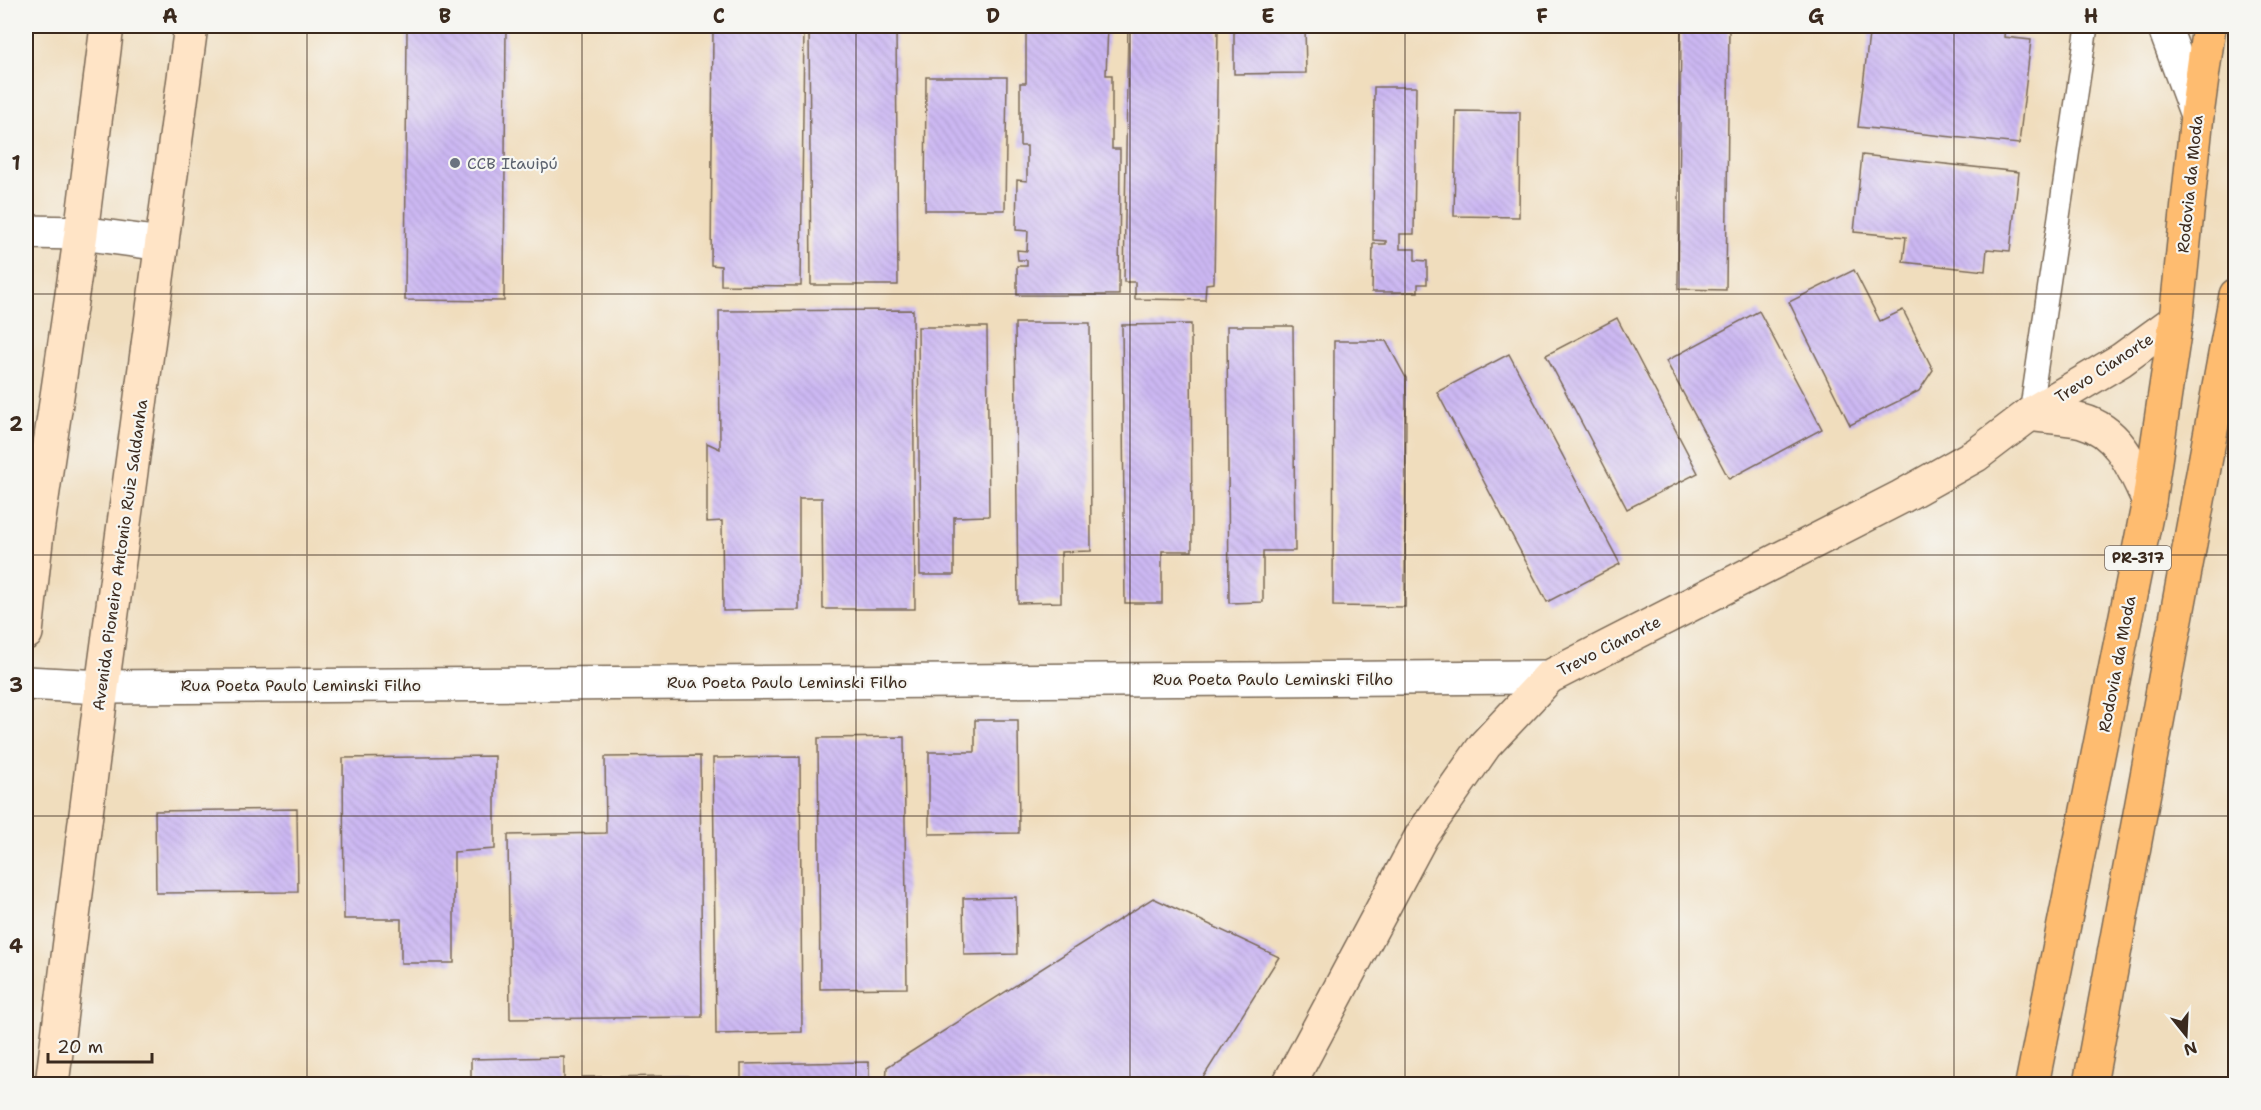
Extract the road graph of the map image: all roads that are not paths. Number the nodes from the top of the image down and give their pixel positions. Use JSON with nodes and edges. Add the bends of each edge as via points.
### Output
{"nodes":[{"id":1,"x":108,"y":26,"type":"edge"},
{"id":2,"x":191,"y":26,"type":"edge"},
{"id":3,"x":2087,"y":26,"type":"edge"},
{"id":4,"x":2164,"y":26,"type":"edge"},
{"id":5,"x":2209,"y":26,"type":"edge"},
{"id":6,"x":2198,"y":115,"type":"junction"},
{"id":7,"x":26,"y":232,"type":"edge"},
{"id":8,"x":81,"y":233,"type":"junction"},
{"id":9,"x":162,"y":244,"type":"junction"},
{"id":10,"x":2235,"y":295,"type":"edge"},
{"id":11,"x":2176,"y":320,"type":"junction"},
{"id":12,"x":2030,"y":414,"type":"junction"},
{"id":13,"x":2149,"y":501,"type":"junction"},
{"id":14,"x":32,"y":531,"type":"edge"},
{"id":15,"x":26,"y":633,"type":"edge"},
{"id":16,"x":1549,"y":677,"type":"junction"},
{"id":17,"x":26,"y":683,"type":"edge"},
{"id":18,"x":102,"y":687,"type":"junction"},
{"id":19,"x":52,"y":1084,"type":"edge"},
{"id":20,"x":1289,"y":1084,"type":"edge"},
{"id":21,"x":2032,"y":1084,"type":"edge"},
{"id":22,"x":2090,"y":1084,"type":"edge"}],
"edges":[{"from":1,"to":8,"type":"street"},
{"from":2,"to":9,"type":"street","name":"Avenida Pioneiro Antonio Ruiz Saldanha"},
{"from":3,"to":12,"type":"lane"},
{"from":4,"to":6,"type":"street"},
{"from":5,"to":6,"type":"highway","name":"Rodovia da Moda","number":"PR-317"},
{"from":6,"to":11,"type":"highway","name":"Rodovia da Moda","number":"PR-317"},
{"from":7,"to":8,"type":"street"},
{"from":8,"to":9,"type":"street"},
{"from":8,"to":14,"type":"street"},
{"from":9,"to":18,"type":"street","name":"Avenida Pioneiro Antonio Ruiz Saldanha"},
{"from":10,"to":22,"type":"highway","number":"PR-317"},
{"from":11,"to":12,"type":"street","name":"Trevo Cianorte","via":[[2121,360]]},
{"from":11,"to":13,"type":"highway","name":"Rodovia da Moda","number":"PR-317"},
{"from":12,"to":13,"type":"street","name":"Trevo Cianorte","via":[[2083,422],[2106,432],[2126,454]]},
{"from":12,"to":16,"type":"street","name":"Trevo Cianorte","via":[[1976,456]]},
{"from":13,"to":21,"type":"highway","name":"Rodovia da Moda","number":"PR-317"},
{"from":14,"to":15,"type":"street"},
{"from":16,"to":18,"type":"street","name":"Rua Poeta Paulo Leminski Filho"},
{"from":16,"to":20,"type":"street","name":"Trevo Cianorte","via":[[1485,745],[1422,835]]},
{"from":17,"to":18,"type":"street","name":"Rua Poeta Paulo Leminski Filho"},
{"from":18,"to":19,"type":"street","name":"Avenida Pioneiro Antonio Ruiz Saldanha"}]}
